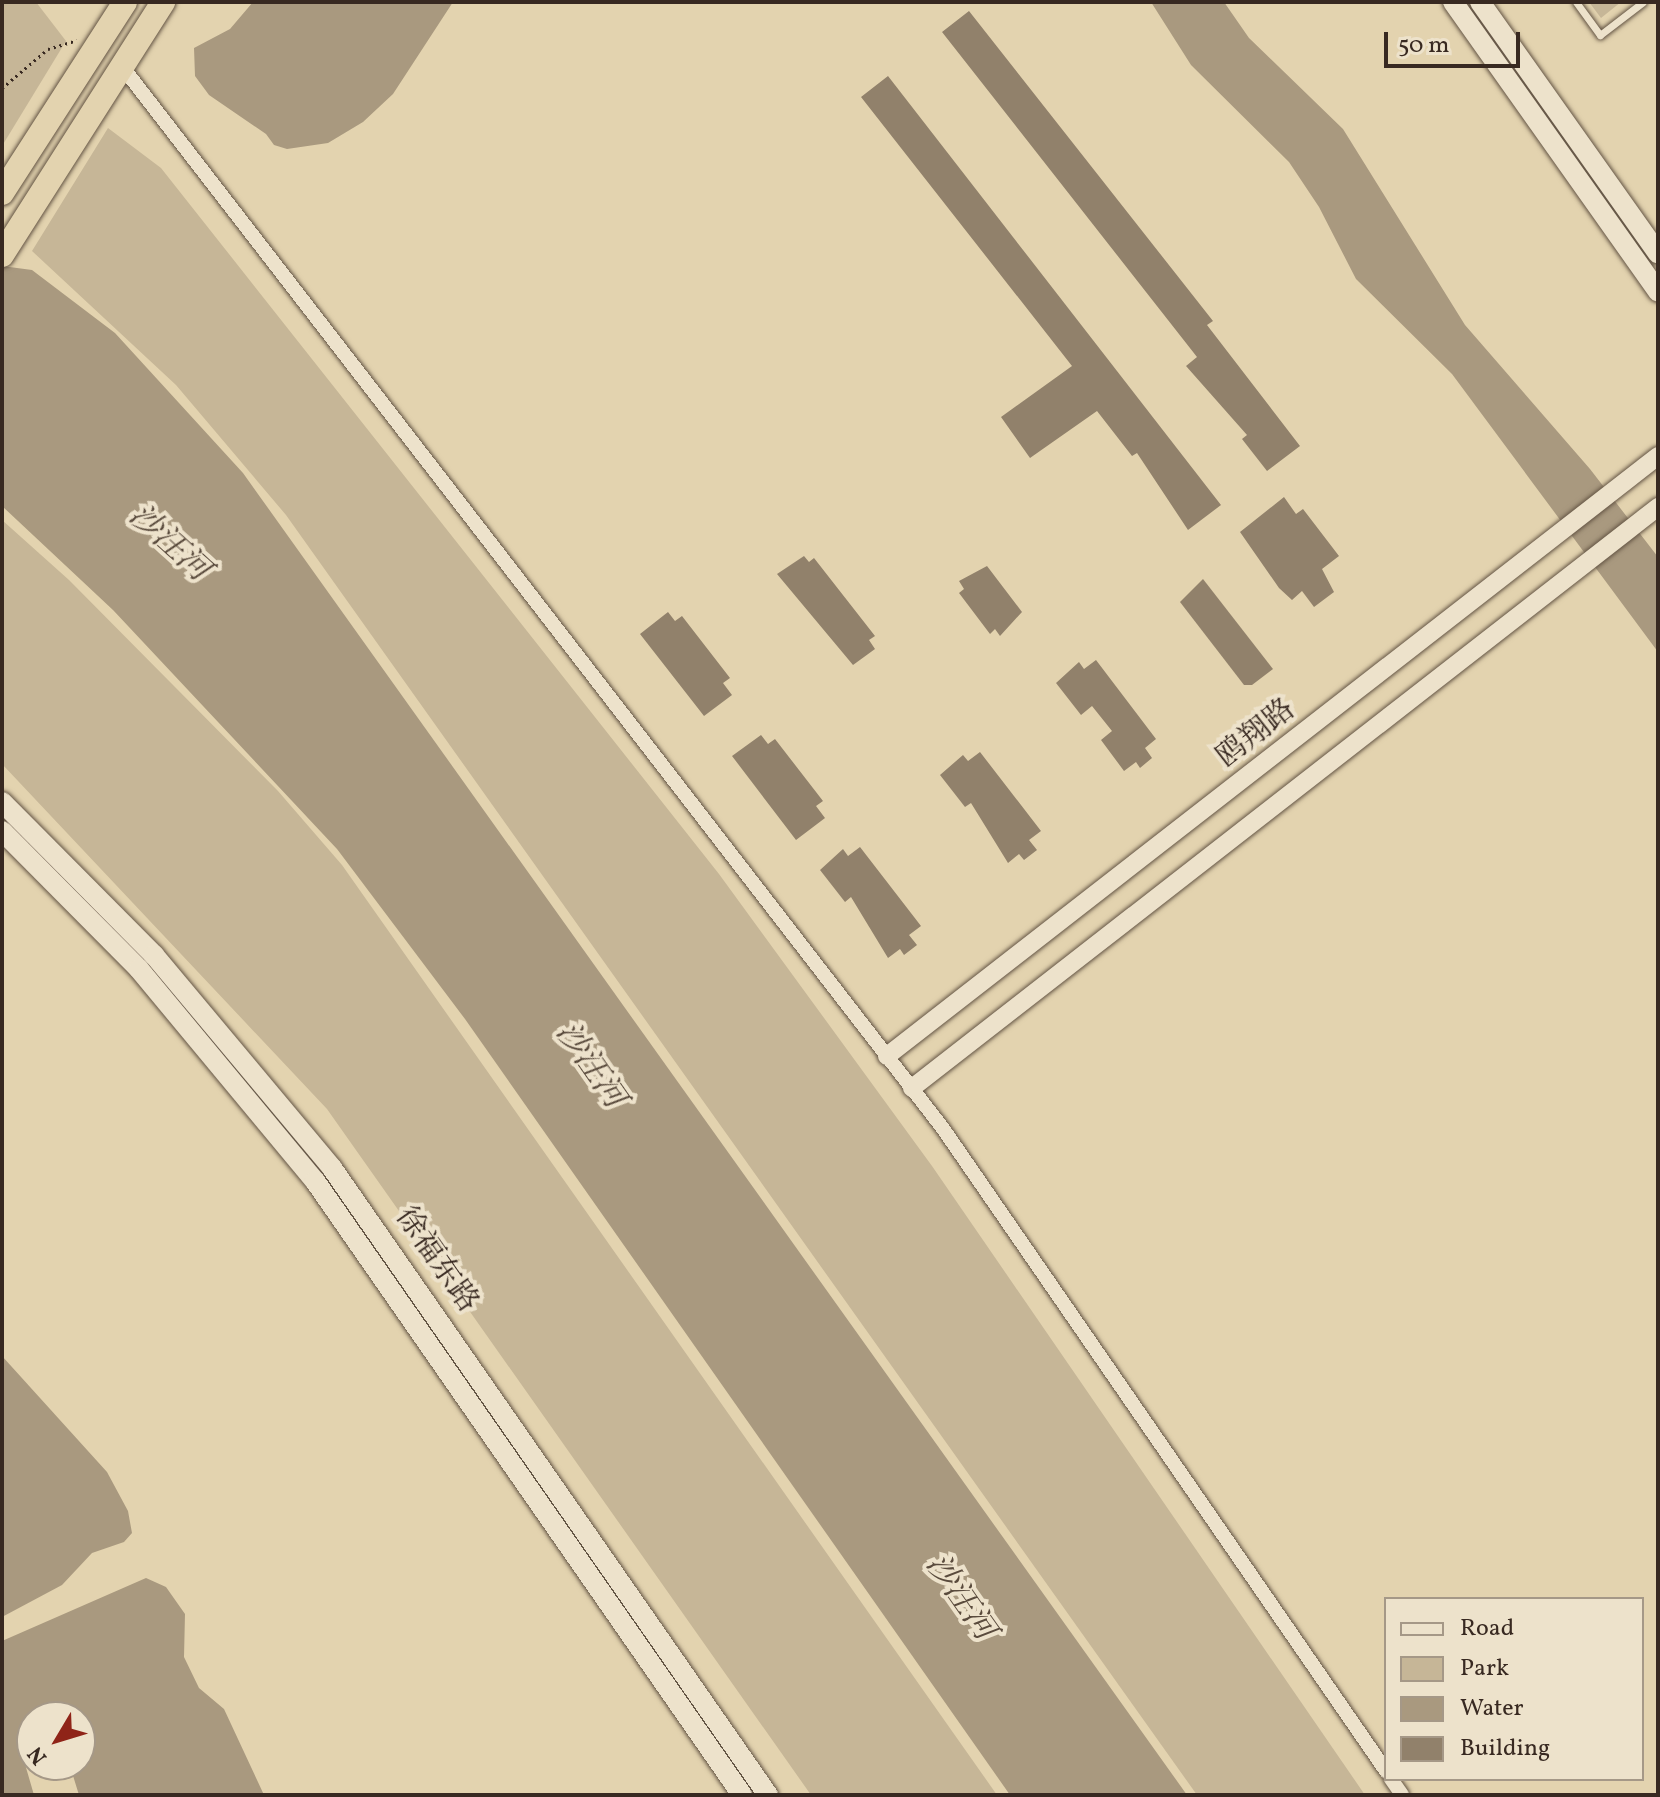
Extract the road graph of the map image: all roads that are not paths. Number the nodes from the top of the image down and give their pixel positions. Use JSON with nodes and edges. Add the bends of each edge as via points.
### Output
{"nodes":[{"id":1,"x":125,"y":2,"type":"edge"},
{"id":2,"x":163,"y":2,"type":"edge"},
{"id":3,"x":1453,"y":2,"type":"edge"},
{"id":4,"x":1480,"y":2,"type":"edge"},
{"id":5,"x":1576,"y":2,"type":"edge"},
{"id":6,"x":1643,"y":2,"type":"edge"},
{"id":7,"x":121,"y":65,"type":"junction"},
{"id":8,"x":2,"y":193,"type":"edge"},
{"id":9,"x":1658,"y":253,"type":"edge"},
{"id":10,"x":2,"y":255,"type":"edge"},
{"id":11,"x":1658,"y":292,"type":"edge"},
{"id":12,"x":1658,"y":456,"type":"edge"},
{"id":13,"x":1658,"y":507,"type":"edge"},
{"id":14,"x":2,"y":802,"type":"edge"},
{"id":15,"x":2,"y":831,"type":"edge"},
{"id":16,"x":887,"y":1056,"type":"junction"},
{"id":17,"x":912,"y":1088,"type":"junction"},
{"id":18,"x":1384,"y":1768,"type":"edge"},
{"id":19,"x":742,"y":1795,"type":"edge"},
{"id":20,"x":768,"y":1795,"type":"edge"}],
"edges":[{"from":1,"to":8,"type":"highway"},
{"from":2,"to":7,"type":"highway"},
{"from":3,"to":11,"type":"main road"},
{"from":4,"to":9,"type":"main road"},
{"from":5,"to":6,"type":"lane","via":[[1600,35]]},
{"from":7,"to":10,"type":"highway"},
{"from":7,"to":16,"type":"street"},
{"from":12,"to":16,"type":"street","name":"鸥翔路"},
{"from":13,"to":17,"type":"street"},
{"from":14,"to":20,"type":"main road","name":"徐福东路","via":[[154,955],[332,1168]]},
{"from":15,"to":19,"type":"main road","name":"徐福东路","via":[[181,1017],[315,1181]]},
{"from":16,"to":17,"type":"street"},
{"from":17,"to":18,"type":"street"}]}
